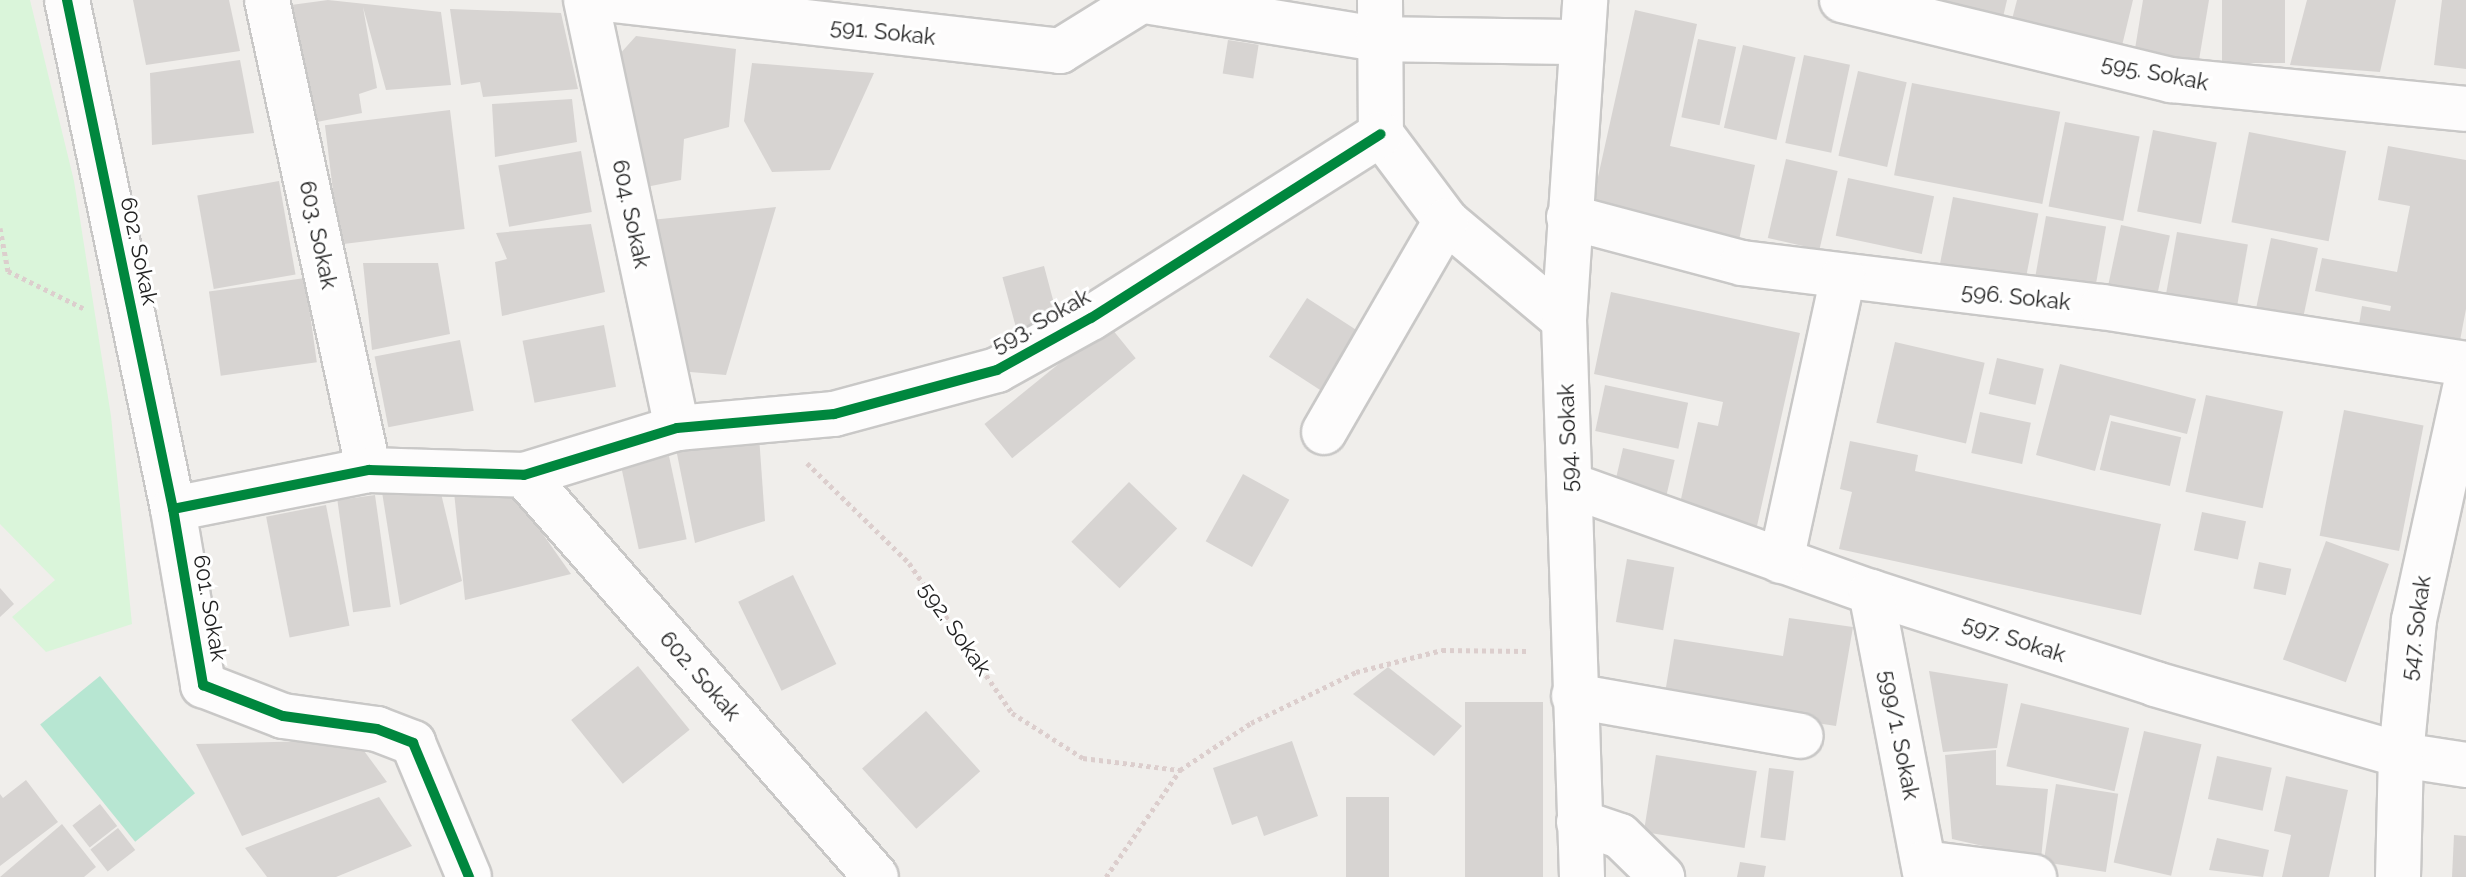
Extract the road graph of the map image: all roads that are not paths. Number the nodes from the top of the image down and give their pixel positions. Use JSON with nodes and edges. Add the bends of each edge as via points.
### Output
{"nodes":[{"id":1,"x":67,"y":0,"type":"edge"},
{"id":2,"x":267,"y":0,"type":"edge"},
{"id":3,"x":586,"y":0,"type":"edge"},
{"id":4,"x":613,"y":0,"type":"edge"},
{"id":5,"x":1585,"y":0,"type":"edge"},
{"id":6,"x":1139,"y":1,"type":"edge"},
{"id":7,"x":1848,"y":1,"type":"edge"},
{"id":8,"x":1379,"y":20,"type":"edge"},
{"id":9,"x":1580,"y":42,"type":"junction"},
{"id":10,"x":2466,"y":109,"type":"edge"},
{"id":11,"x":1381,"y":134,"type":"junction"},
{"id":12,"x":1569,"y":217,"type":"junction"},
{"id":13,"x":1446,"y":221,"type":"junction"},
{"id":14,"x":1843,"y":277,"type":"junction"},
{"id":15,"x":1564,"y":320,"type":"junction"},
{"id":16,"x":2466,"y":364,"type":"edge"},
{"id":17,"x":2466,"y":383,"type":"edge"},
{"id":18,"x":677,"y":428,"type":"junction"},
{"id":19,"x":1324,"y":432,"type":"dead end"},
{"id":20,"x":369,"y":470,"type":"junction"},
{"id":21,"x":524,"y":475,"type":"junction"},
{"id":22,"x":1570,"y":485,"type":"junction"},
{"id":23,"x":173,"y":509,"type":"junction"},
{"id":24,"x":1781,"y":561,"type":"junction"},
{"id":25,"x":1871,"y":592,"type":"junction"},
{"id":26,"x":1574,"y":696,"type":"junction"},
{"id":27,"x":1800,"y":736,"type":"dead end"},
{"id":28,"x":2401,"y":755,"type":"junction"},
{"id":29,"x":2466,"y":765,"type":"edge"},
{"id":30,"x":1579,"y":822,"type":"junction"},
{"id":31,"x":1925,"y":870,"type":"edge"},
{"id":32,"x":469,"y":877,"type":"edge"},
{"id":33,"x":876,"y":877,"type":"edge"},
{"id":34,"x":1582,"y":877,"type":"edge"},
{"id":35,"x":1662,"y":877,"type":"edge"},
{"id":36,"x":2034,"y":877,"type":"edge"},
{"id":37,"x":2398,"y":877,"type":"edge"}],
"edges":[{"from":1,"to":23,"type":"street","name":"602. Sokak"},
{"from":2,"to":20,"type":"street","name":"603. Sokak"},
{"from":3,"to":18,"type":"street","name":"604. Sokak"},
{"from":4,"to":6,"type":"street","name":"591. Sokak","via":[[1060,51]]},
{"from":5,"to":9,"type":"street","name":"594. Sokak"},
{"from":6,"to":8,"type":"street"},
{"from":7,"to":10,"type":"street","name":"595. Sokak","via":[[2171,80]]},
{"from":8,"to":9,"type":"street"},
{"from":8,"to":11,"type":"street"},
{"from":9,"to":12,"type":"street","name":"594. Sokak"},
{"from":11,"to":13,"type":"street"},
{"from":11,"to":18,"type":"street","name":"593. Sokak","via":[[1091,318],[997,370],[834,414]]},
{"from":12,"to":14,"type":"street","name":"596. Sokak","via":[[1742,263]]},
{"from":12,"to":15,"type":"street","name":"594. Sokak"},
{"from":13,"to":15,"type":"street"},
{"from":13,"to":19,"type":"street"},
{"from":14,"to":16,"type":"street","name":"596. Sokak","via":[[2102,307]]},
{"from":14,"to":24,"type":"street"},
{"from":15,"to":22,"type":"street","name":"594. Sokak"},
{"from":17,"to":28,"type":"street","name":"547. Sokak","via":[[2414,620]]},
{"from":18,"to":21,"type":"street","name":"593. Sokak"},
{"from":20,"to":21,"type":"street","name":"593. Sokak"},
{"from":20,"to":23,"type":"street","name":"593. Sokak"},
{"from":21,"to":33,"type":"street","name":"602. Sokak"},
{"from":22,"to":24,"type":"street","name":"597. Sokak"},
{"from":22,"to":26,"type":"street","name":"594. Sokak"},
{"from":23,"to":32,"type":"street","name":"601. Sokak","via":[[203,685],[283,716],[377,729],[413,743]]},
{"from":24,"to":25,"type":"street","name":"597. Sokak"},
{"from":25,"to":28,"type":"street","name":"597. Sokak","via":[[2155,684]]},
{"from":25,"to":31,"type":"street","name":"599/1. Sokak"},
{"from":26,"to":27,"type":"street"},
{"from":26,"to":30,"type":"street","name":"594. Sokak"},
{"from":28,"to":29,"type":"street","name":"597. Sokak"},
{"from":28,"to":37,"type":"street","name":"547. Sokak"},
{"from":30,"to":34,"type":"street","name":"594. Sokak"},
{"from":30,"to":35,"type":"street","via":[[1620,836]]},
{"from":31,"to":36,"type":"street"}]}
